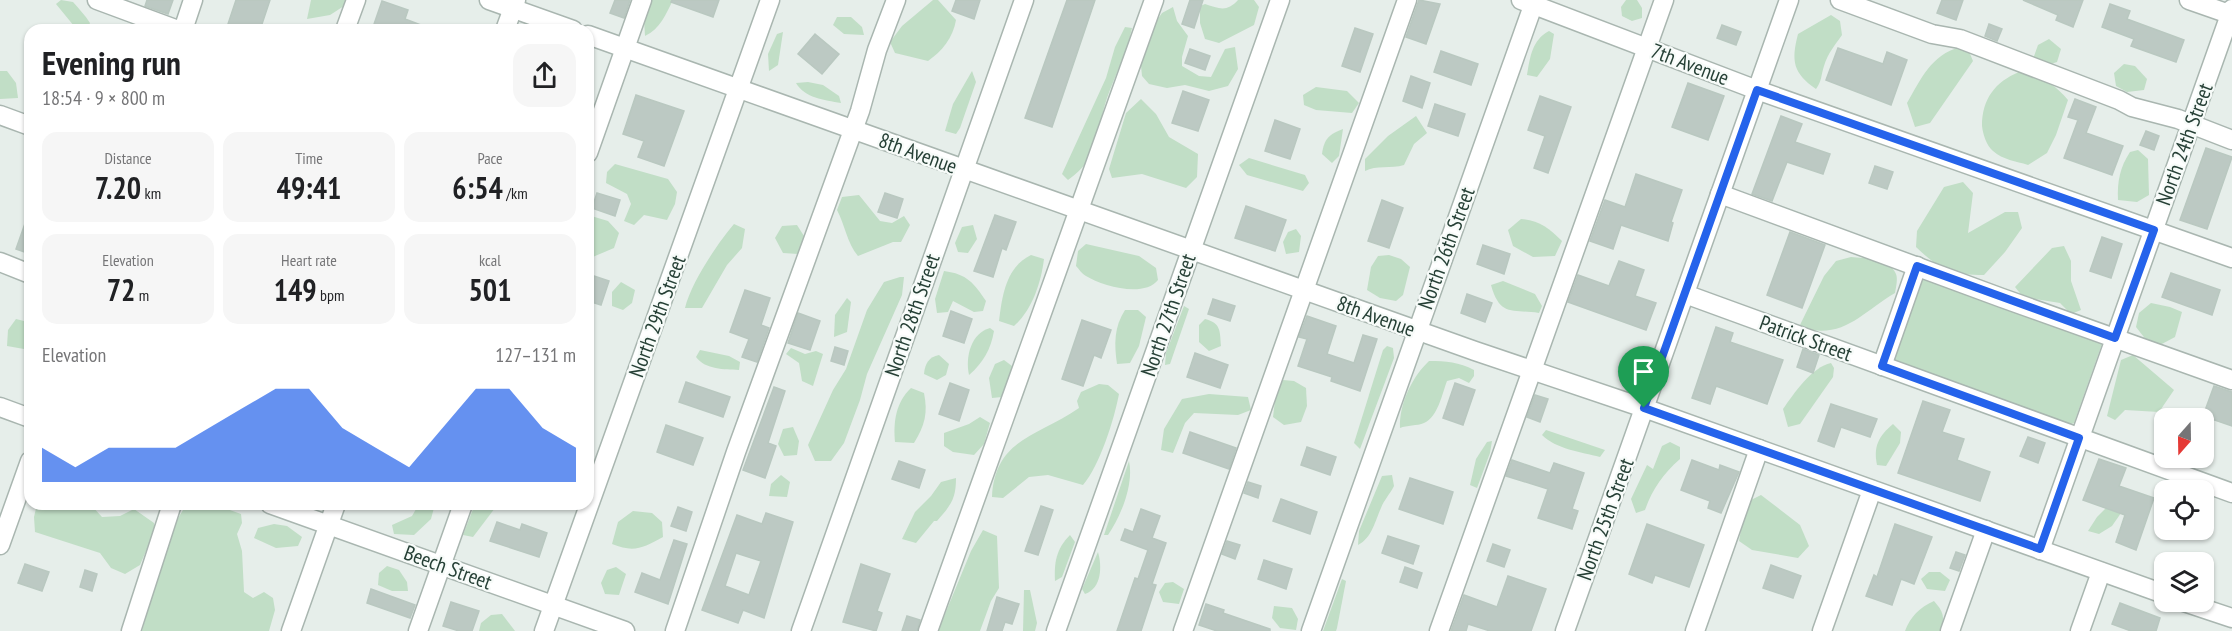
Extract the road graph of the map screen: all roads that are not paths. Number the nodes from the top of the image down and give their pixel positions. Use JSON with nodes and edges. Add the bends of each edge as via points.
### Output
{"nodes":[{"id":1,"x":97,"y":0,"type":"edge"},
{"id":2,"x":194,"y":0,"type":"edge"},
{"id":3,"x":356,"y":0,"type":"edge"},
{"id":4,"x":489,"y":0,"type":"edge"},
{"id":5,"x":642,"y":0,"type":"edge"},
{"id":6,"x":770,"y":0,"type":"edge"},
{"id":7,"x":896,"y":0,"type":"edge"},
{"id":8,"x":1024,"y":0,"type":"edge"},
{"id":9,"x":1154,"y":0,"type":"edge"},
{"id":10,"x":1280,"y":0,"type":"edge"},
{"id":11,"x":1407,"y":0,"type":"edge"},
{"id":12,"x":1664,"y":0,"type":"edge"},
{"id":13,"x":1789,"y":0,"type":"edge"},
{"id":14,"x":1840,"y":0,"type":"edge"},
{"id":15,"x":2189,"y":0,"type":"edge"},
{"id":16,"x":1530,"y":2,"type":"edge"},
{"id":17,"x":514,"y":4,"type":"edge"},
{"id":18,"x":2231,"y":13,"type":"edge"},
{"id":19,"x":162,"y":24,"type":"edge"},
{"id":20,"x":185,"y":24,"type":"edge"},
{"id":21,"x":347,"y":24,"type":"edge"},
{"id":22,"x":507,"y":24,"type":"edge"},
{"id":23,"x":559,"y":24,"type":"edge"},
{"id":24,"x":594,"y":37,"type":"edge"},
{"id":25,"x":1645,"y":47,"type":"junction"},
{"id":26,"x":625,"y":48,"type":"junction"},
{"id":27,"x":739,"y":88,"type":"junction"},
{"id":28,"x":1757,"y":90,"type":"junction"},
{"id":29,"x":0,"y":115,"type":"edge"},
{"id":30,"x":24,"y":124,"type":"edge"},
{"id":31,"x":2191,"y":126,"type":"junction"},
{"id":32,"x":854,"y":130,"type":"junction"},
{"id":33,"x":594,"y":136,"type":"edge"},
{"id":34,"x":2232,"y":140,"type":"edge"},
{"id":35,"x":963,"y":169,"type":"junction"},
{"id":36,"x":1720,"y":194,"type":"junction"},
{"id":37,"x":1079,"y":210,"type":"junction"},
{"id":38,"x":2154,"y":230,"type":"junction"},
{"id":39,"x":1191,"y":249,"type":"junction"},
{"id":40,"x":2232,"y":258,"type":"edge"},
{"id":41,"x":0,"y":262,"type":"edge"},
{"id":42,"x":1917,"y":266,"type":"junction"},
{"id":43,"x":24,"y":272,"type":"edge"},
{"id":44,"x":1304,"y":290,"type":"junction"},
{"id":45,"x":1685,"y":294,"type":"junction"},
{"id":46,"x":1417,"y":331,"type":"junction"},
{"id":47,"x":2115,"y":338,"type":"junction"},
{"id":48,"x":1882,"y":366,"type":"junction"},
{"id":49,"x":1531,"y":370,"type":"junction"},
{"id":50,"x":2232,"y":380,"type":"edge"},
{"id":51,"x":0,"y":408,"type":"edge"},
{"id":52,"x":1644,"y":408,"type":"junction"},
{"id":53,"x":24,"y":416,"type":"edge"},
{"id":54,"x":2079,"y":438,"type":"junction"},
{"id":55,"x":1760,"y":449,"type":"junction"},
{"id":56,"x":24,"y":478,"type":"edge"},
{"id":57,"x":1872,"y":490,"type":"junction"},
{"id":58,"x":594,"y":491,"type":"edge"},
{"id":59,"x":2232,"y":493,"type":"edge"},
{"id":60,"x":170,"y":510,"type":"edge"},
{"id":61,"x":287,"y":510,"type":"edge"},
{"id":62,"x":334,"y":510,"type":"edge"},
{"id":63,"x":461,"y":510,"type":"edge"},
{"id":64,"x":587,"y":510,"type":"edge"},
{"id":65,"x":328,"y":525,"type":"junction"},
{"id":66,"x":1986,"y":530,"type":"junction"},
{"id":67,"x":0,"y":545,"type":"edge"},
{"id":68,"x":2040,"y":549,"type":"junction"},
{"id":69,"x":441,"y":565,"type":"junction"},
{"id":70,"x":2101,"y":572,"type":"junction"},
{"id":71,"x":2154,"y":591,"type":"edge"},
{"id":72,"x":553,"y":605,"type":"junction"},
{"id":73,"x":2204,"y":612,"type":"edge"},
{"id":74,"x":2222,"y":621,"type":"edge"},
{"id":75,"x":131,"y":631,"type":"edge"},
{"id":76,"x":291,"y":631,"type":"edge"},
{"id":77,"x":418,"y":631,"type":"edge"},
{"id":78,"x":544,"y":631,"type":"edge"},
{"id":79,"x":625,"y":631,"type":"edge"},
{"id":80,"x":675,"y":631,"type":"edge"},
{"id":81,"x":801,"y":631,"type":"edge"},
{"id":82,"x":928,"y":631,"type":"edge"},
{"id":83,"x":1056,"y":631,"type":"edge"},
{"id":84,"x":1183,"y":631,"type":"edge"},
{"id":85,"x":1311,"y":631,"type":"edge"},
{"id":86,"x":1439,"y":631,"type":"edge"},
{"id":87,"x":1565,"y":631,"type":"edge"},
{"id":88,"x":1695,"y":631,"type":"edge"},
{"id":89,"x":1822,"y":631,"type":"edge"},
{"id":90,"x":1950,"y":631,"type":"edge"},
{"id":91,"x":2080,"y":631,"type":"edge"}],
"edges":[{"from":1,"to":19,"type":"street"},
{"from":2,"to":20,"type":"street"},
{"from":3,"to":21,"type":"street"},
{"from":4,"to":17,"type":"street"},
{"from":5,"to":26,"type":"street"},
{"from":6,"to":27,"type":"street","name":"North 29th Street"},
{"from":7,"to":32,"type":"street"},
{"from":8,"to":35,"type":"street","name":"North 28th Street"},
{"from":9,"to":37,"type":"street"},
{"from":10,"to":39,"type":"street","name":"North 27th Street"},
{"from":11,"to":44,"type":"street"},
{"from":12,"to":25,"type":"street"},
{"from":13,"to":28,"type":"street","name":"North 25th Street"},
{"from":14,"to":31,"type":"street","via":[[1932,34],[1960,39],[2132,107]]},
{"from":15,"to":18,"type":"street"},
{"from":16,"to":25,"type":"street","name":"7th Avenue"},
{"from":16,"to":46,"type":"street","name":"North 26th Street"},
{"from":17,"to":22,"type":"street"},
{"from":17,"to":23,"type":"street"},
{"from":18,"to":31,"type":"street","name":"North 24th Street"},
{"from":24,"to":26,"type":"street","name":"8th Avenue"},
{"from":25,"to":28,"type":"street","name":"7th Avenue"},
{"from":25,"to":49,"type":"street"},
{"from":26,"to":27,"type":"street","name":"8th Avenue"},
{"from":26,"to":33,"type":"street"},
{"from":27,"to":32,"type":"street","name":"8th Avenue"},
{"from":27,"to":58,"type":"street","name":"North 29th Street"},
{"from":28,"to":36,"type":"street","name":"North 25th Street"},
{"from":28,"to":38,"type":"street","name":"7th Avenue"},
{"from":29,"to":30,"type":"street"},
{"from":31,"to":34,"type":"street"},
{"from":31,"to":38,"type":"street","name":"North 24th Street"},
{"from":32,"to":35,"type":"street","name":"8th Avenue"},
{"from":32,"to":80,"type":"street"},
{"from":35,"to":37,"type":"street","name":"8th Avenue"},
{"from":35,"to":81,"type":"street","name":"North 28th Street"},
{"from":36,"to":42,"type":"street"},
{"from":36,"to":45,"type":"street","name":"North 25th Street"},
{"from":37,"to":39,"type":"street","name":"8th Avenue"},
{"from":37,"to":82,"type":"street"},
{"from":38,"to":40,"type":"street","name":"7th Avenue"},
{"from":38,"to":47,"type":"street","name":"North 24th Street"},
{"from":39,"to":44,"type":"street","name":"8th Avenue"},
{"from":39,"to":83,"type":"street","name":"North 27th Street"},
{"from":41,"to":43,"type":"street"},
{"from":42,"to":47,"type":"street"},
{"from":42,"to":48,"type":"street"},
{"from":44,"to":46,"type":"street","name":"8th Avenue"},
{"from":44,"to":84,"type":"street"},
{"from":45,"to":48,"type":"street","name":"Patrick Street"},
{"from":45,"to":52,"type":"street","name":"North 25th Street"},
{"from":46,"to":49,"type":"street","name":"8th Avenue"},
{"from":46,"to":85,"type":"street","name":"North 26th Street"},
{"from":47,"to":50,"type":"street"},
{"from":47,"to":54,"type":"street","name":"North 24th Street"},
{"from":48,"to":54,"type":"street","name":"Patrick Street"},
{"from":49,"to":52,"type":"street","name":"8th Avenue"},
{"from":49,"to":86,"type":"street"},
{"from":51,"to":53,"type":"street"},
{"from":52,"to":55,"type":"street","name":"8th Avenue"},
{"from":52,"to":87,"type":"street","name":"North 25th Street"},
{"from":54,"to":59,"type":"street","name":"Patrick Street"},
{"from":54,"to":68,"type":"street","name":"North 24th Street"},
{"from":55,"to":57,"type":"street","name":"8th Avenue"},
{"from":55,"to":88,"type":"street"},
{"from":56,"to":67,"type":"street"},
{"from":57,"to":66,"type":"street","name":"8th Avenue"},
{"from":57,"to":89,"type":"street"},
{"from":60,"to":75,"type":"street"},
{"from":61,"to":65,"type":"street","name":"Beech Street"},
{"from":62,"to":65,"type":"street"},
{"from":63,"to":69,"type":"street"},
{"from":64,"to":72,"type":"street","name":"North 29th Street"},
{"from":65,"to":69,"type":"street","name":"Beech Street"},
{"from":65,"to":76,"type":"street"},
{"from":66,"to":68,"type":"street","name":"8th Avenue"},
{"from":66,"to":90,"type":"street"},
{"from":68,"to":70,"type":"street","name":"8th Avenue"},
{"from":69,"to":72,"type":"street","name":"Beech Street"},
{"from":69,"to":77,"type":"street"},
{"from":70,"to":71,"type":"street","name":"8th Avenue"},
{"from":70,"to":91,"type":"street"},
{"from":72,"to":78,"type":"street","name":"North 29th Street"},
{"from":72,"to":79,"type":"street","name":"Beech Street"},
{"from":73,"to":74,"type":"street"}]}
